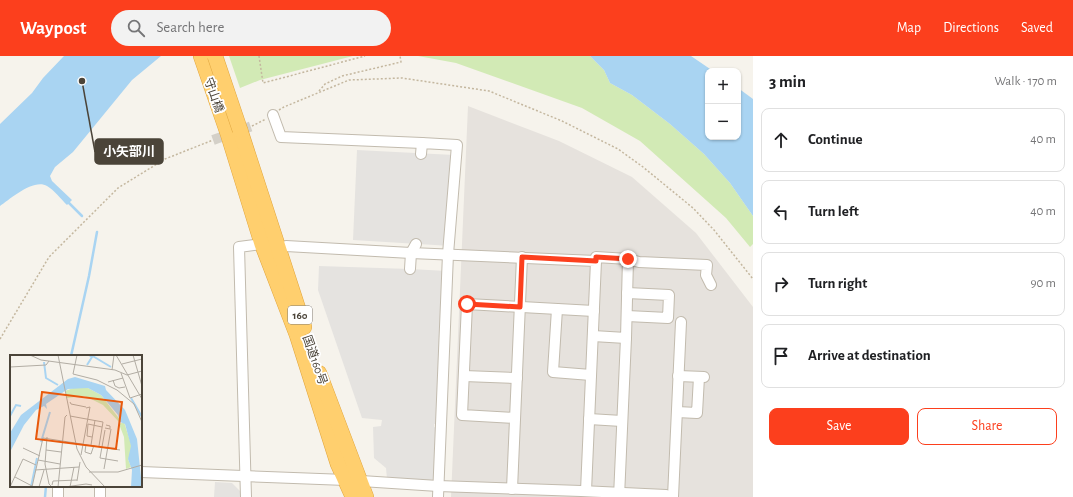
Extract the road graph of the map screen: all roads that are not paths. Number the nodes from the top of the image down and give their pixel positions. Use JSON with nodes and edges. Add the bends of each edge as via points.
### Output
{"nodes":[{"id":1,"x":201,"y":56,"type":"edge"},
{"id":2,"x":215,"y":56,"type":"edge"},
{"id":3,"x":273,"y":115,"type":"road end"},
{"id":4,"x":240,"y":130,"type":"junction"},
{"id":5,"x":422,"y":143,"type":"junction"},
{"id":6,"x":421,"y":154,"type":"dead end"},
{"id":7,"x":262,"y":244,"type":"junction"},
{"id":8,"x":416,"y":244,"type":"dead end"},
{"id":9,"x":278,"y":250,"type":"junction"},
{"id":10,"x":410,"y":253,"type":"junction"},
{"id":11,"x":448,"y":254,"type":"junction"},
{"id":12,"x":522,"y":257,"type":"junction"},
{"id":13,"x":628,"y":259,"type":"junction"},
{"id":14,"x":596,"y":261,"type":"junction"},
{"id":15,"x":410,"y":268,"type":"dead end"},
{"id":16,"x":711,"y":286,"type":"dead end"},
{"id":17,"x":627,"y":293,"type":"junction"},
{"id":18,"x":520,"y":307,"type":"junction"},
{"id":19,"x":557,"y":309,"type":"junction"},
{"id":20,"x":594,"y":311,"type":"junction"},
{"id":21,"x":626,"y":316,"type":"junction"},
{"id":22,"x":681,"y":322,"type":"dead end"},
{"id":23,"x":593,"y":336,"type":"junction"},
{"id":24,"x":626,"y":338,"type":"junction"},
{"id":25,"x":591,"y":374,"type":"junction"},
{"id":26,"x":464,"y":376,"type":"junction"},
{"id":27,"x":678,"y":376,"type":"junction"},
{"id":28,"x":517,"y":378,"type":"junction"},
{"id":29,"x":677,"y":412,"type":"junction"},
{"id":30,"x":515,"y":418,"type":"junction"},
{"id":31,"x":589,"y":419,"type":"junction"},
{"id":32,"x":622,"y":421,"type":"junction"},
{"id":33,"x":142,"y":472,"type":"edge"},
{"id":34,"x":245,"y":477,"type":"junction"},
{"id":35,"x":353,"y":481,"type":"junction"},
{"id":36,"x":438,"y":486,"type":"junction"},
{"id":37,"x":512,"y":489,"type":"junction"},
{"id":38,"x":586,"y":491,"type":"junction"},
{"id":39,"x":470,"y":492,"type":"edge"},
{"id":40,"x":542,"y":493,"type":"edge"},
{"id":41,"x":619,"y":495,"type":"edge"},
{"id":42,"x":246,"y":497,"type":"edge"},
{"id":43,"x":353,"y":497,"type":"edge"},
{"id":44,"x":366,"y":497,"type":"edge"},
{"id":45,"x":438,"y":497,"type":"edge"},
{"id":46,"x":668,"y":497,"type":"edge"},
{"id":47,"x":673,"y":497,"type":"edge"}],
"edges":[{"from":1,"to":4,"type":"highway","name":"守山橋","number":"160"},
{"from":2,"to":4,"type":"highway","name":"守山橋","number":"160","bridge":true},
{"from":3,"to":5,"type":"street","via":[[281,137]]},
{"from":4,"to":7,"type":"highway","name":"国道160号","number":"160"},
{"from":4,"to":9,"type":"highway","name":"国道160号","number":"160"},
{"from":5,"to":6,"type":"street"},
{"from":5,"to":11,"type":"street","via":[[457,145]]},
{"from":7,"to":34,"type":"street","via":[[239,247]]},
{"from":7,"to":35,"type":"highway","name":"国道160号","number":"160","via":[[297,335],[338,464]]},
{"from":8,"to":10,"type":"street"},
{"from":9,"to":10,"type":"street","via":[[286,246]]},
{"from":9,"to":35,"type":"highway","name":"国道160号","number":"160"},
{"from":10,"to":11,"type":"street"},
{"from":10,"to":15,"type":"street"},
{"from":11,"to":12,"type":"street"},
{"from":11,"to":36,"type":"street"},
{"from":12,"to":14,"type":"street"},
{"from":12,"to":18,"type":"street"},
{"from":13,"to":14,"type":"street","via":[[596,257]]},
{"from":13,"to":16,"type":"street","via":[[639,262],[707,265],[706,275]]},
{"from":13,"to":17,"type":"street"},
{"from":14,"to":20,"type":"street"},
{"from":17,"to":21,"type":"street"},
{"from":17,"to":21,"type":"street","via":[[669,295],[668,318]]},
{"from":18,"to":19,"type":"street"},
{"from":18,"to":26,"type":"street","via":[[467,304]]},
{"from":18,"to":28,"type":"street"},
{"from":19,"to":20,"type":"street"},
{"from":19,"to":25,"type":"street","via":[[553,372]]},
{"from":20,"to":23,"type":"street"},
{"from":21,"to":24,"type":"street"},
{"from":22,"to":27,"type":"street"},
{"from":23,"to":24,"type":"street"},
{"from":23,"to":25,"type":"street"},
{"from":24,"to":32,"type":"street"},
{"from":25,"to":31,"type":"street"},
{"from":26,"to":28,"type":"street"},
{"from":26,"to":30,"type":"street","via":[[462,415]]},
{"from":27,"to":29,"type":"street"},
{"from":27,"to":29,"type":"street","via":[[702,377],[697,413]]},
{"from":28,"to":30,"type":"street"},
{"from":29,"to":47,"type":"street"},
{"from":30,"to":37,"type":"street"},
{"from":31,"to":32,"type":"street"},
{"from":31,"to":38,"type":"street"},
{"from":32,"to":41,"type":"street"},
{"from":33,"to":34,"type":"street"},
{"from":34,"to":35,"type":"street"},
{"from":34,"to":42,"type":"street"},
{"from":35,"to":36,"type":"street"},
{"from":35,"to":43,"type":"highway","name":"国道160号","number":"160"},
{"from":35,"to":44,"type":"highway","name":"国道160号","number":"160"},
{"from":36,"to":39,"type":"street"},
{"from":36,"to":45,"type":"street"},
{"from":37,"to":39,"type":"street"},
{"from":37,"to":40,"type":"street"},
{"from":38,"to":40,"type":"street"},
{"from":38,"to":41,"type":"street"},
{"from":41,"to":46,"type":"street"}]}
